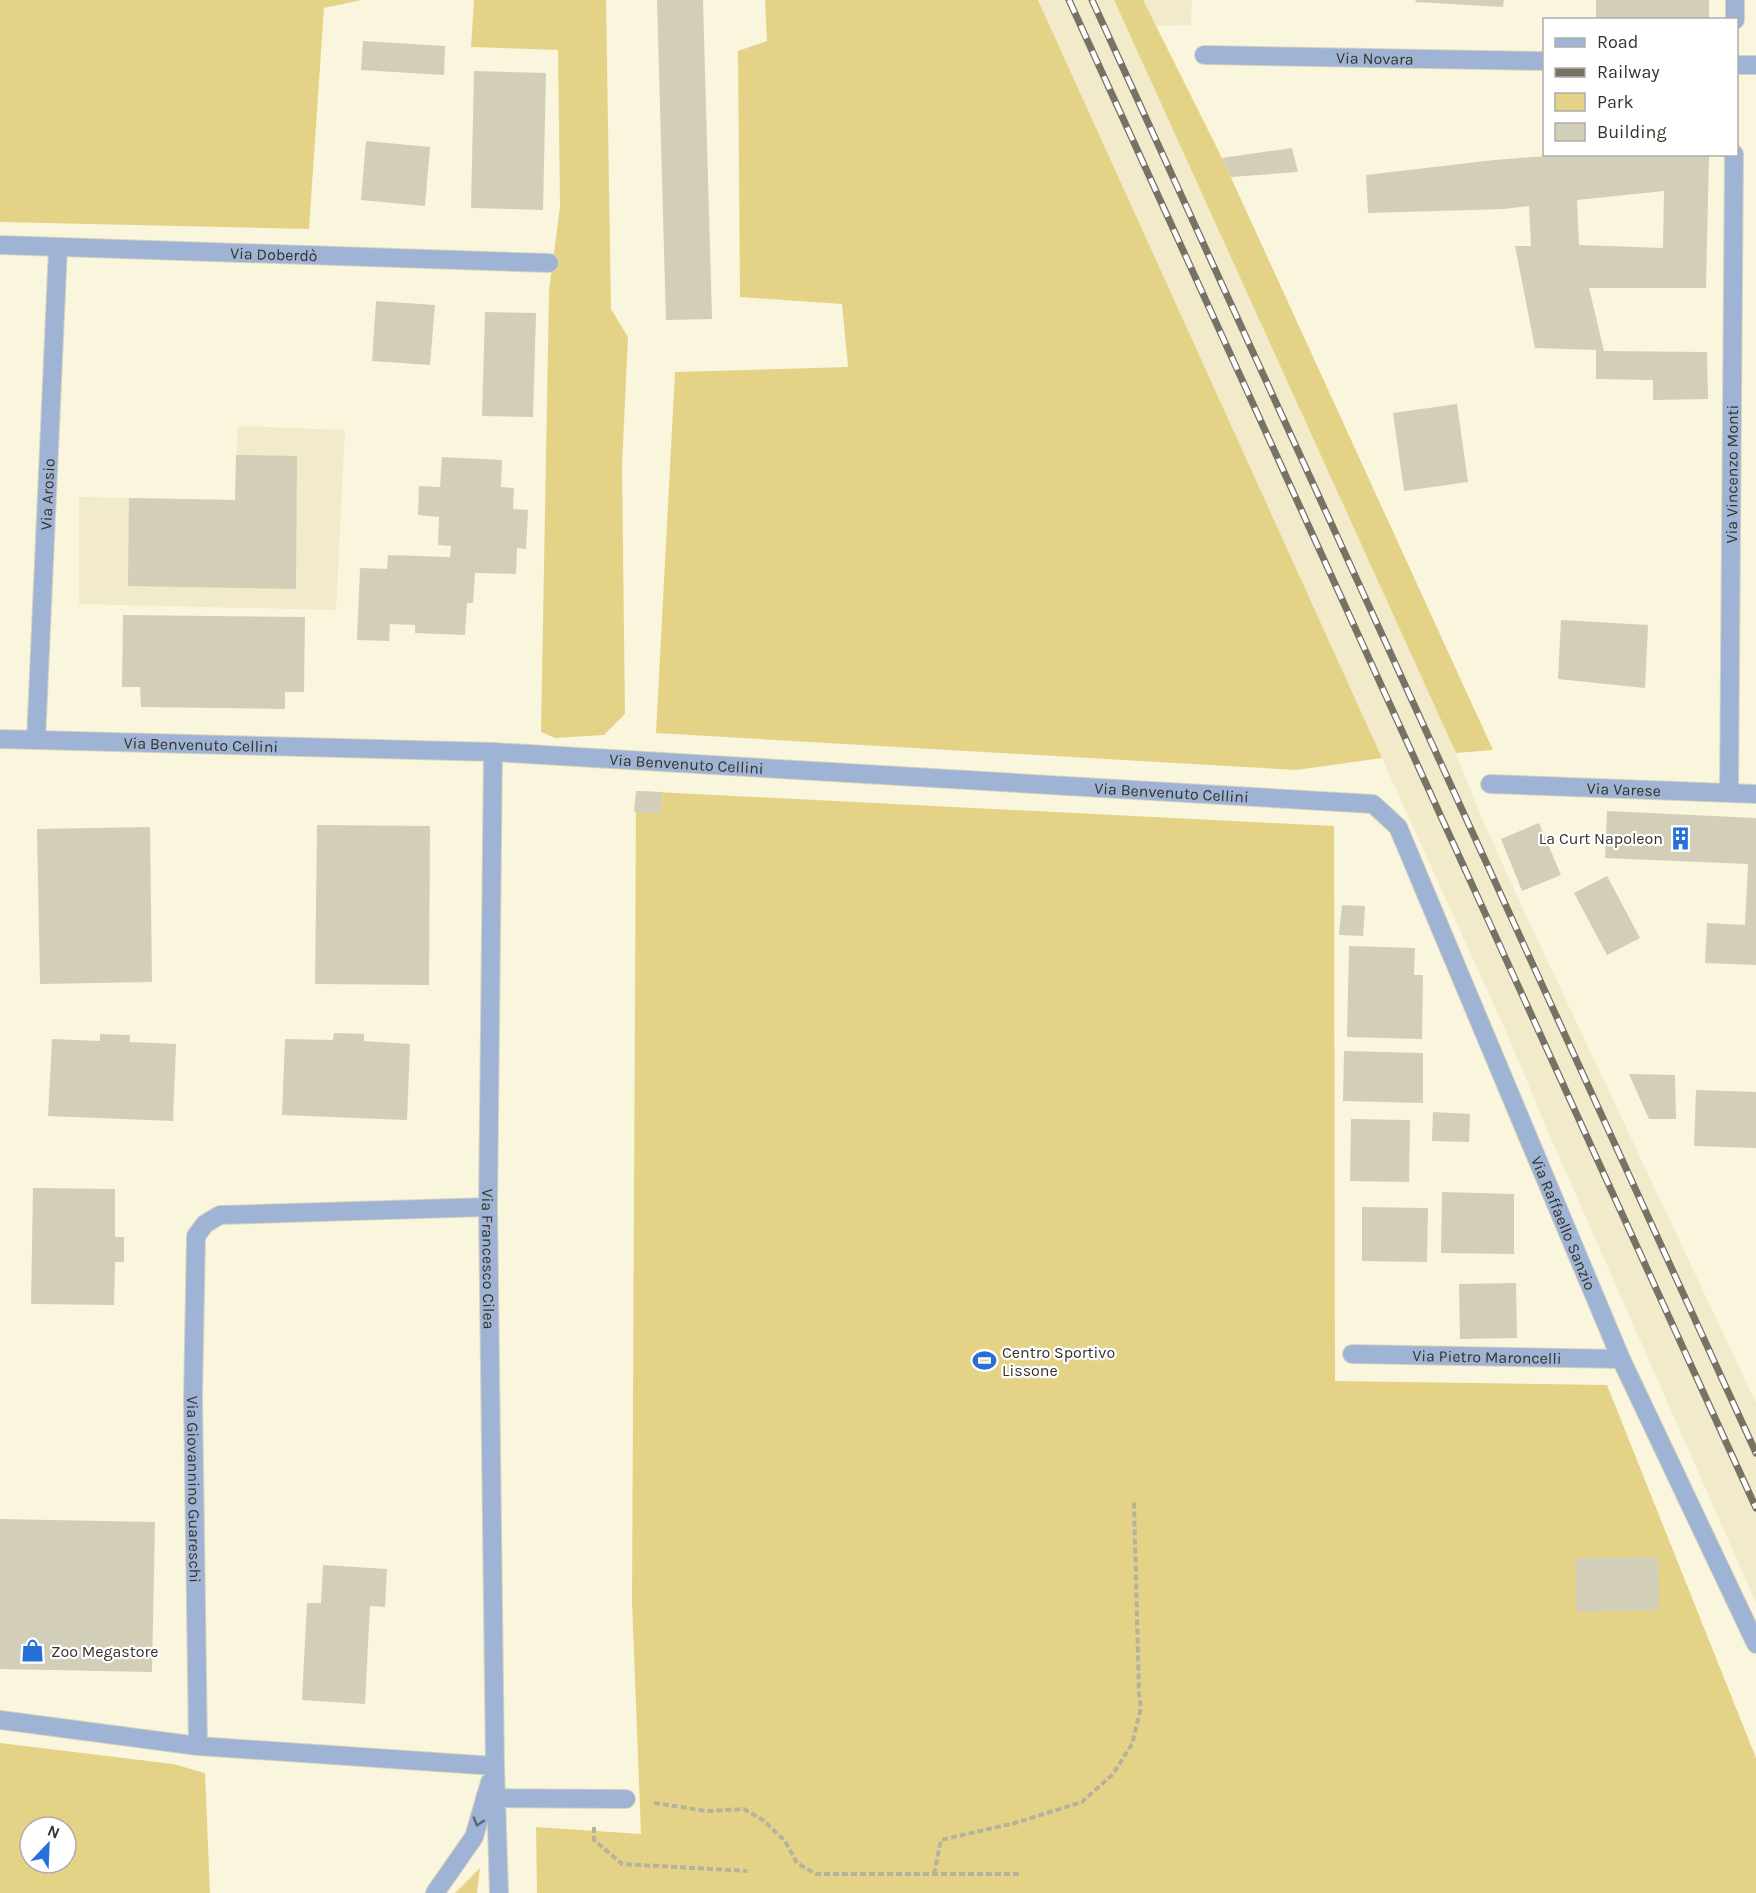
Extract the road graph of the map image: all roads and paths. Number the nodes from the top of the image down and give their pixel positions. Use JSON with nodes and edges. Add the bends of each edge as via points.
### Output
{"nodes":[{"id":1,"x":1735,"y":0,"type":"edge"},
{"id":2,"x":1735,"y":18,"type":"edge"},
{"id":3,"x":1204,"y":55,"type":"dead end"},
{"id":4,"x":1543,"y":61,"type":"edge"},
{"id":5,"x":1738,"y":65,"type":"edge"},
{"id":6,"x":1756,"y":65,"type":"edge"},
{"id":7,"x":1734,"y":156,"type":"edge"},
{"id":8,"x":0,"y":245,"type":"edge"},
{"id":9,"x":58,"y":248,"type":"junction"},
{"id":10,"x":549,"y":263,"type":"dead end"},
{"id":11,"x":0,"y":739,"type":"edge"},
{"id":12,"x":36,"y":740,"type":"junction"},
{"id":13,"x":493,"y":752,"type":"junction"},
{"id":14,"x":1490,"y":784,"type":"dead end"},
{"id":15,"x":1729,"y":792,"type":"junction"},
{"id":16,"x":1756,"y":794,"type":"edge"},
{"id":17,"x":1373,"y":804,"type":"joint"},
{"id":18,"x":488,"y":1208,"type":"junction"},
{"id":19,"x":1352,"y":1354,"type":"dead end"},
{"id":20,"x":1621,"y":1359,"type":"junction"},
{"id":21,"x":1134,"y":1502,"type":"dead end"},
{"id":22,"x":1756,"y":1644,"type":"edge"},
{"id":23,"x":0,"y":1720,"type":"edge"},
{"id":24,"x":198,"y":1746,"type":"junction"},
{"id":25,"x":495,"y":1766,"type":"junction"},
{"id":26,"x":491,"y":1799,"type":"junction"},
{"id":27,"x":594,"y":1799,"type":"junction"},
{"id":28,"x":626,"y":1799,"type":"joint"},
{"id":29,"x":747,"y":1871,"type":"dead end"},
{"id":30,"x":934,"y":1874,"type":"junction"},
{"id":31,"x":1022,"y":1874,"type":"dead end"},
{"id":32,"x":435,"y":1893,"type":"edge"},
{"id":33,"x":499,"y":1893,"type":"edge"}],
"edges":[{"from":1,"to":2,"type":"street"},
{"from":3,"to":4,"type":"street","name":"Via Novara"},
{"from":5,"to":6,"type":"street"},
{"from":7,"to":15,"type":"street","name":"Via Vincenzo Monti"},
{"from":8,"to":9,"type":"street","name":"Via Doberdò"},
{"from":9,"to":10,"type":"street","name":"Via Doberdò"},
{"from":9,"to":12,"type":"street","name":"Via Arosio"},
{"from":11,"to":12,"type":"street","name":"Via Benvenuto Cellini"},
{"from":12,"to":13,"type":"street","name":"Via Benvenuto Cellini"},
{"from":13,"to":17,"type":"street","name":"Via Benvenuto Cellini"},
{"from":13,"to":18,"type":"street","name":"Via Francesco Cilea"},
{"from":14,"to":15,"type":"street","name":"Via Varese"},
{"from":15,"to":16,"type":"street","name":"Via Varese"},
{"from":17,"to":20,"type":"street","name":"Via Raffaello Sanzio","via":[[1398,827]]},
{"from":18,"to":24,"type":"street","name":"Via Giovannino Guareschi","via":[[220,1215],[205,1224],[196,1236]]},
{"from":18,"to":25,"type":"street","name":"Via Francesco Cilea"},
{"from":19,"to":20,"type":"street","name":"Via Pietro Maroncelli"},
{"from":20,"to":22,"type":"street","name":"Via Raffaello Sanzio"},
{"from":21,"to":30,"type":"path","via":[[1141,1708],[1132,1744],[1113,1774],[1082,1802],[941,1840]]},
{"from":23,"to":24,"type":"street"},
{"from":24,"to":25,"type":"street"},
{"from":25,"to":26,"type":"street","name":"Via Francesco Cilea"},
{"from":26,"to":27,"type":"street"},
{"from":26,"to":32,"type":"street","name":"Via Francesco Cilea","one_way":true,"via":[[474,1837]]},
{"from":26,"to":33,"type":"street","name":"Via Francesco Cilea"},
{"from":27,"to":28,"type":"street"},
{"from":27,"to":29,"type":"path","via":[[594,1840],[622,1864]]},
{"from":28,"to":30,"type":"path","via":[[707,1811],[744,1809],[763,1820],[785,1841],[797,1863],[816,1874]]},
{"from":30,"to":31,"type":"path"}]}
